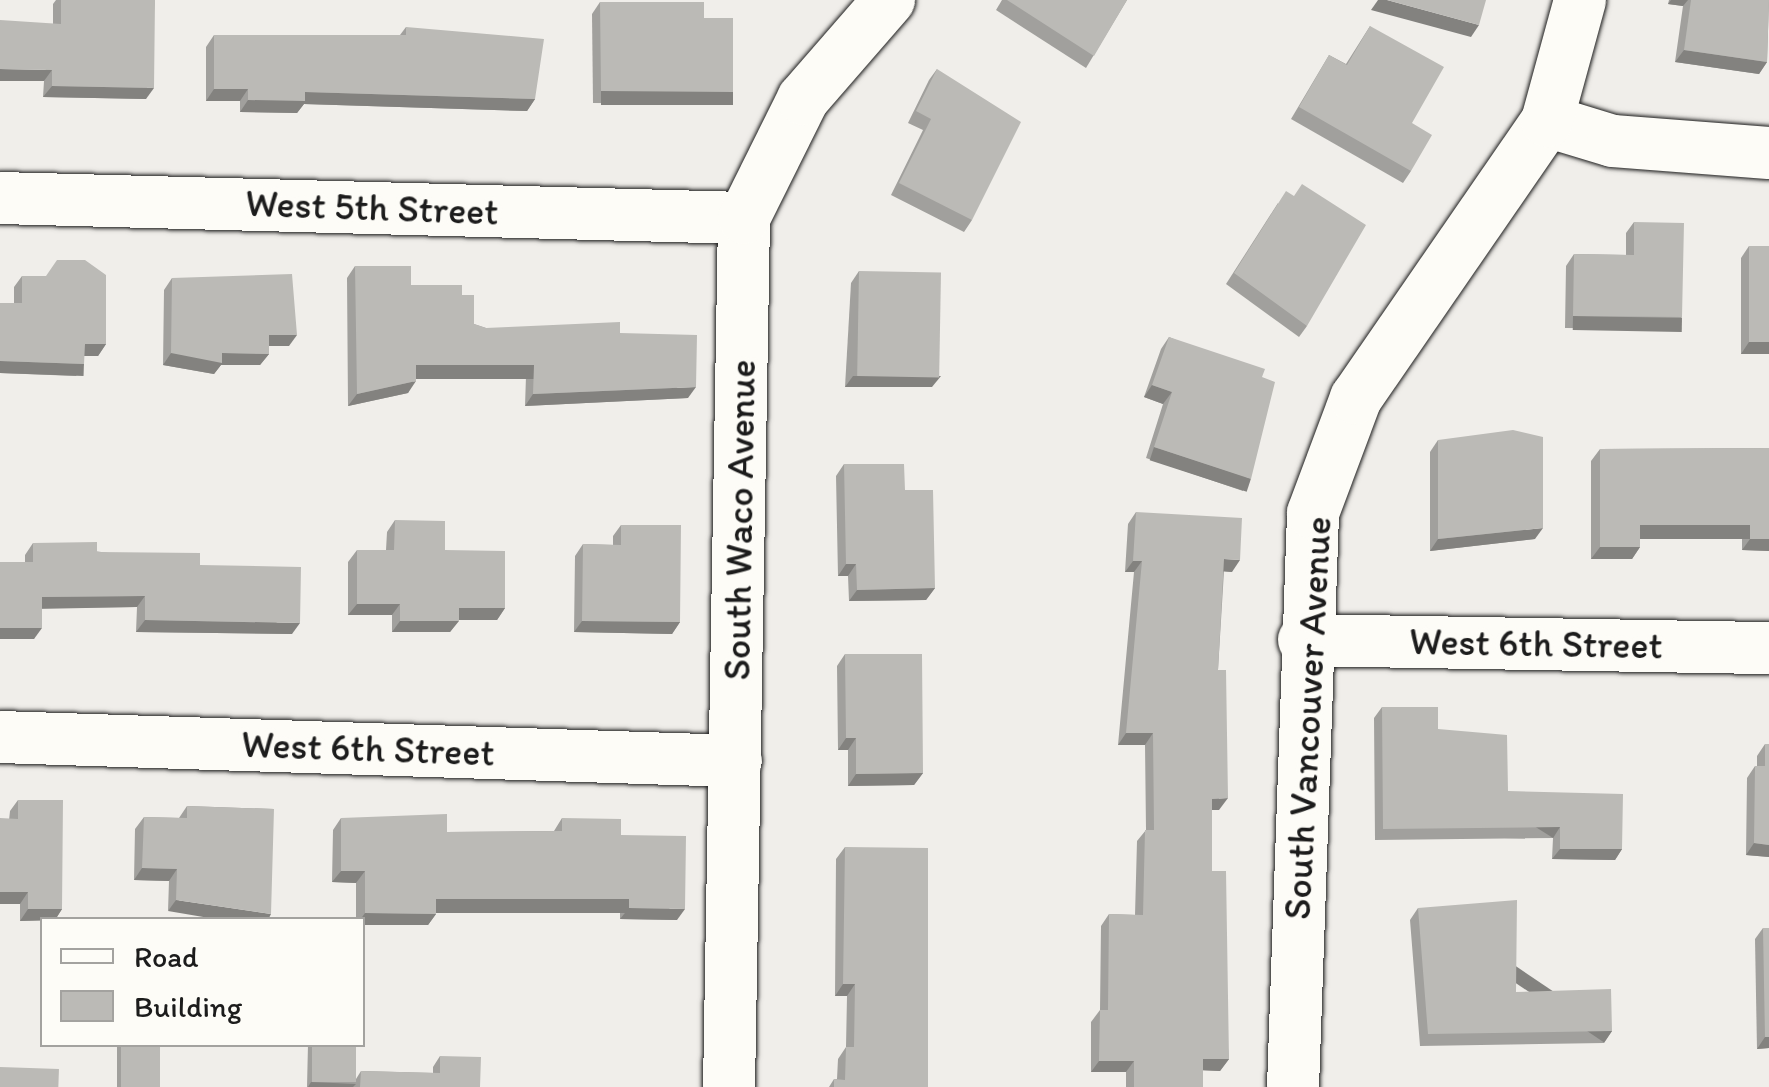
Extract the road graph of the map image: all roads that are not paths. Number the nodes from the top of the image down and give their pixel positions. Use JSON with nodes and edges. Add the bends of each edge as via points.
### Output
{"nodes":[{"id":1,"x":890,"y":0,"type":"edge"},
{"id":2,"x":1580,"y":0,"type":"edge"},
{"id":3,"x":1547,"y":121,"type":"junction"},
{"id":4,"x":1769,"y":153,"type":"edge"},
{"id":5,"x":0,"y":198,"type":"edge"},
{"id":6,"x":744,"y":218,"type":"junction"},
{"id":7,"x":1304,"y":640,"type":"junction"},
{"id":8,"x":1769,"y":648,"type":"edge"},
{"id":9,"x":0,"y":738,"type":"edge"},
{"id":10,"x":736,"y":760,"type":"junction"},
{"id":11,"x":729,"y":1087,"type":"edge"},
{"id":12,"x":1293,"y":1087,"type":"edge"}],
"edges":[{"from":1,"to":6,"type":"street","name":"South Waco Avenue","via":[[803,98]]},
{"from":2,"to":3,"type":"street","name":"South Vancouver Avenue"},
{"from":3,"to":4,"type":"street","via":[[1613,141]]},
{"from":3,"to":7,"type":"street","name":"South Vancouver Avenue","via":[[1356,398],[1314,513]]},
{"from":5,"to":6,"type":"street","name":"West 5th Street"},
{"from":6,"to":10,"type":"street","name":"South Waco Avenue"},
{"from":7,"to":8,"type":"street","name":"West 6th Street"},
{"from":7,"to":12,"type":"street","name":"South Vancouver Avenue"},
{"from":9,"to":10,"type":"street","name":"West 6th Street"},
{"from":10,"to":11,"type":"street","name":"South Waco Avenue"}]}
